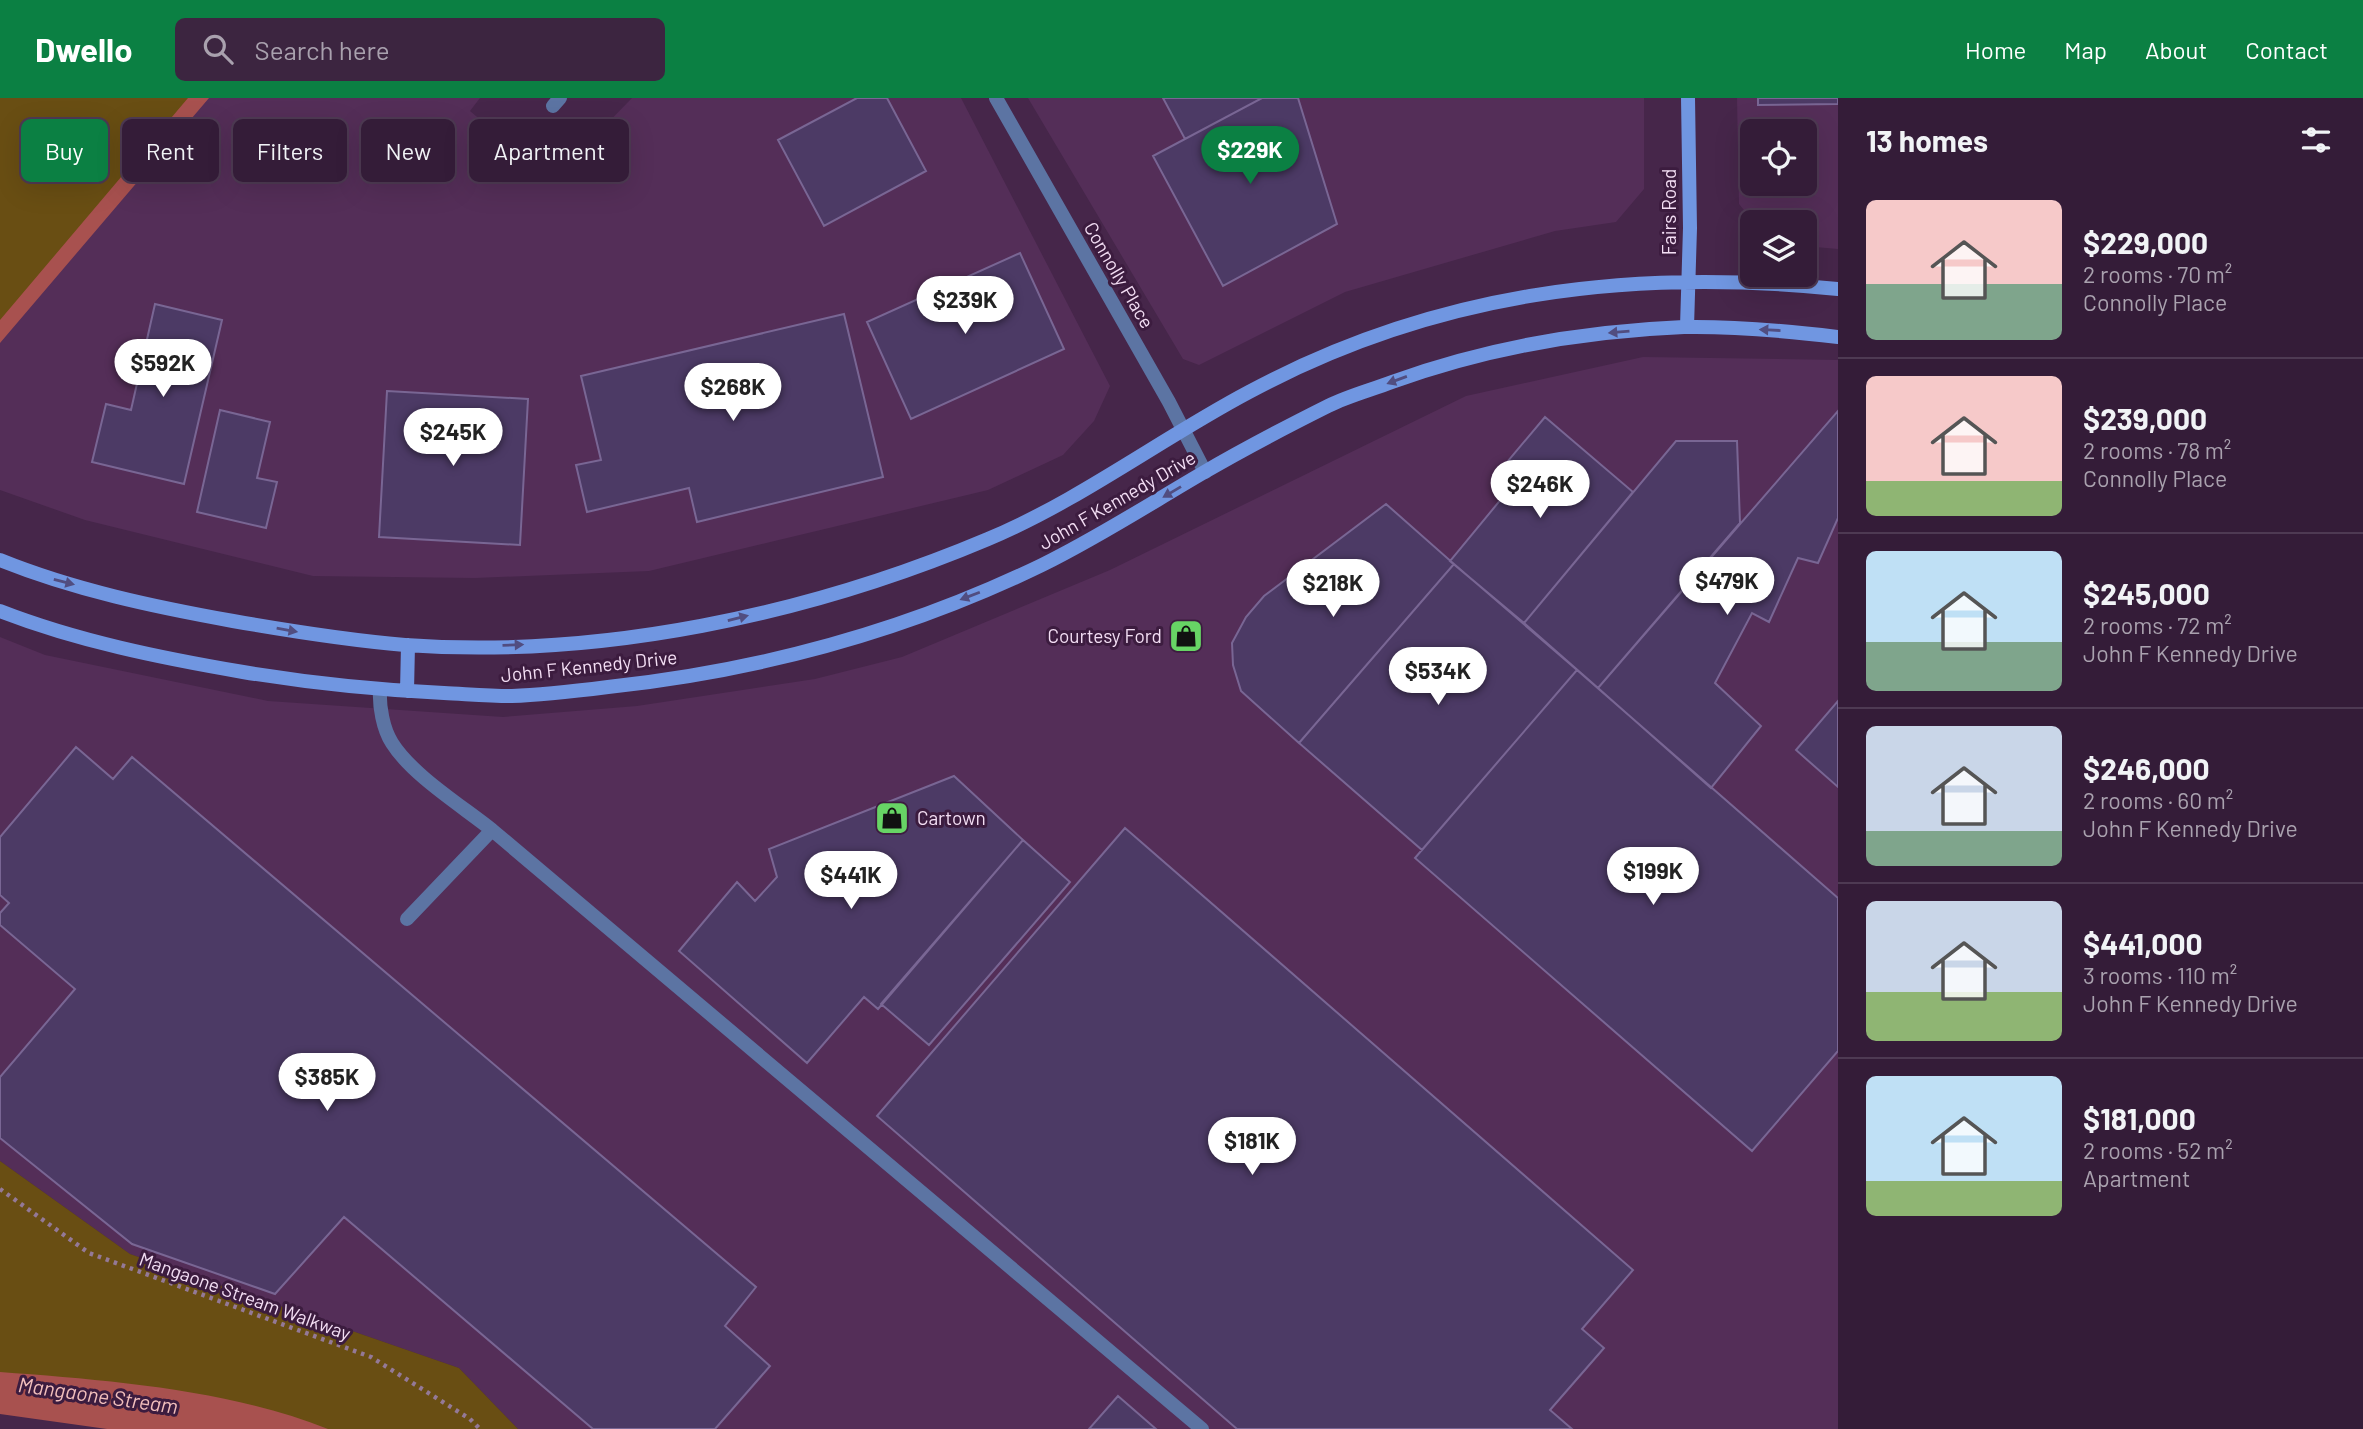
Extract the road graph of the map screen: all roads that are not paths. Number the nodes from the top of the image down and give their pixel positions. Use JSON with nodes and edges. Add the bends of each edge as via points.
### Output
{"nodes":[{"id":1,"x":996,"y":98,"type":"edge"},
{"id":2,"x":1688,"y":98,"type":"edge"},
{"id":3,"x":1688,"y":280,"type":"junction"},
{"id":4,"x":1838,"y":289,"type":"edge"},
{"id":5,"x":1687,"y":327,"type":"junction"},
{"id":6,"x":1838,"y":337,"type":"edge"},
{"id":7,"x":1184,"y":429,"type":"junction"},
{"id":8,"x":1205,"y":472,"type":"junction"},
{"id":9,"x":0,"y":560,"type":"edge"},
{"id":10,"x":0,"y":611,"type":"edge"},
{"id":11,"x":408,"y":645,"type":"junction"},
{"id":12,"x":380,"y":690,"type":"junction"},
{"id":13,"x":407,"y":691,"type":"junction"},
{"id":14,"x":492,"y":830,"type":"junction"},
{"id":15,"x":407,"y":919,"type":"dead end"},
{"id":16,"x":1202,"y":1429,"type":"edge"}],
"edges":[{"from":1,"to":7,"type":"street","name":"Connolly Place"},
{"from":2,"to":3,"type":"main road","name":"Fairs Road"},
{"from":3,"to":4,"type":"main road","name":"John F Kennedy Drive"},
{"from":3,"to":5,"type":"main road","name":"Fairs Road"},
{"from":3,"to":7,"type":"main road","name":"John F Kennedy Drive","via":[[1569,289],[1484,303],[1426,319],[1333,352]]},
{"from":6,"to":5,"type":"main road","name":"John F Kennedy Drive","one_way":true},
{"from":5,"to":8,"type":"main road","name":"John F Kennedy Drive","one_way":true,"via":[[1543,340],[1433,367],[1333,403]]},
{"from":7,"to":8,"type":"street","name":"Connolly Place"},
{"from":11,"to":7,"type":"main road","name":"John F Kennedy Drive","one_way":true,"via":[[573,643],[716,624],[858,589],[992,537],[1084,490]]},
{"from":8,"to":13,"type":"main road","name":"John F Kennedy Drive","one_way":true,"via":[[1116,526],[974,595],[799,653],[718,671],[550,693],[508,696]]},
{"from":9,"to":11,"type":"main road","name":"John F Kennedy Drive","one_way":true,"via":[[39,576],[183,612],[325,637]]},
{"from":10,"to":12,"type":"main road","name":"John F Kennedy Drive","via":[[33,624],[181,662]]},
{"from":11,"to":13,"type":"main road"},
{"from":12,"to":13,"type":"main road","name":"John F Kennedy Drive"},
{"from":12,"to":14,"type":"street","via":[[390,741],[402,757]]},
{"from":14,"to":15,"type":"street"},
{"from":14,"to":16,"type":"street"}]}
